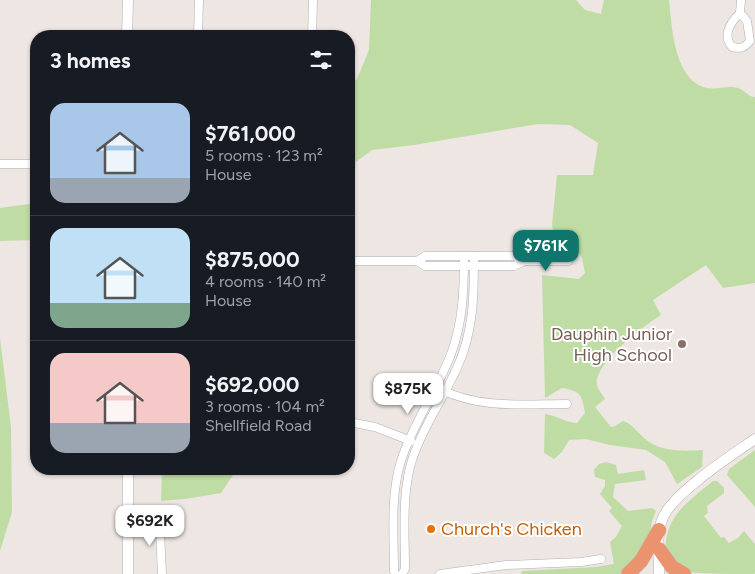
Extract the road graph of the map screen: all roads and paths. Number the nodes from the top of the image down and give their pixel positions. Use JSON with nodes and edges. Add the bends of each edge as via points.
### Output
{"nodes":[{"id":1,"x":128,"y":0,"type":"edge"},
{"id":2,"x":199,"y":0,"type":"edge"},
{"id":3,"x":313,"y":0,"type":"edge"},
{"id":4,"x":740,"y":0,"type":"edge"},
{"id":5,"x":740,"y":13,"type":"dead end"},
{"id":6,"x":127,"y":30,"type":"edge"},
{"id":7,"x":198,"y":30,"type":"edge"},
{"id":8,"x":312,"y":30,"type":"edge"},
{"id":9,"x":0,"y":164,"type":"edge"},
{"id":10,"x":30,"y":164,"type":"edge"},
{"id":11,"x":464,"y":256,"type":"junction"},
{"id":12,"x":474,"y":256,"type":"junction"},
{"id":13,"x":355,"y":261,"type":"edge"},
{"id":14,"x":416,"y":261,"type":"junction"},
{"id":15,"x":525,"y":261,"type":"junction"},
{"id":16,"x":568,"y":261,"type":"dead end"},
{"id":17,"x":464,"y":266,"type":"junction"},
{"id":18,"x":474,"y":266,"type":"junction"},
{"id":19,"x":435,"y":387,"type":"junction"},
{"id":20,"x":445,"y":392,"type":"junction"},
{"id":21,"x":567,"y":404,"type":"dead end"},
{"id":22,"x":355,"y":423,"type":"edge"},
{"id":23,"x":755,"y":439,"type":"edge"},
{"id":24,"x":408,"y":440,"type":"junction"},
{"id":25,"x":418,"y":444,"type":"junction"},
{"id":26,"x":128,"y":475,"type":"edge"},
{"id":27,"x":129,"y":520,"type":"junction"},
{"id":28,"x":659,"y":530,"type":"junction"},
{"id":29,"x":659,"y":548,"type":"junction"},
{"id":30,"x":601,"y":559,"type":"dead end"},
{"id":31,"x":128,"y":574,"type":"edge"},
{"id":32,"x":162,"y":574,"type":"edge"},
{"id":33,"x":395,"y":574,"type":"edge"},
{"id":34,"x":402,"y":574,"type":"edge"},
{"id":35,"x":440,"y":574,"type":"edge"},
{"id":36,"x":628,"y":574,"type":"edge"},
{"id":37,"x":659,"y":574,"type":"edge"},
{"id":38,"x":684,"y":574,"type":"edge"}],
"edges":[{"from":1,"to":6,"type":"street"},
{"from":2,"to":7,"type":"street"},
{"from":3,"to":8,"type":"street"},
{"from":4,"to":5,"type":"street"},
{"from":9,"to":10,"type":"street"},
{"from":11,"to":12,"type":"street"},
{"from":11,"to":14,"type":"street","via":[[425,256]]},
{"from":11,"to":17,"type":"street"},
{"from":12,"to":15,"type":"street","via":[[514,256]]},
{"from":12,"to":18,"type":"street"},
{"from":13,"to":14,"type":"street"},
{"from":14,"to":17,"type":"street","via":[[425,266]]},
{"from":15,"to":16,"type":"street"},
{"from":15,"to":18,"type":"street","via":[[514,266]]},
{"from":17,"to":18,"type":"street"},
{"from":17,"to":19,"type":"street","via":[[459,328]]},
{"from":18,"to":20,"type":"street","via":[[470,331]]},
{"from":19,"to":20,"type":"street"},
{"from":19,"to":24,"type":"street"},
{"from":20,"to":21,"type":"street","via":[[488,404]]},
{"from":20,"to":25,"type":"street"},
{"from":22,"to":24,"type":"street","via":[[375,426]]},
{"from":23,"to":28,"type":"street","via":[[680,495],[667,510]]},
{"from":24,"to":25,"type":"street"},
{"from":24,"to":33,"type":"street","via":[[396,490]]},
{"from":25,"to":34,"type":"street","via":[[406,491]]},
{"from":26,"to":27,"type":"street"},
{"from":27,"to":31,"type":"street"},
{"from":27,"to":32,"type":"street","via":[[155,522],[160,532]]},
{"from":28,"to":29,"type":"street"},
{"from":28,"to":36,"type":"highway","via":[[641,561]]},
{"from":29,"to":37,"type":"street"},
{"from":29,"to":38,"type":"highway","via":[[672,567]]},
{"from":30,"to":35,"type":"street","via":[[506,565]]}]}
